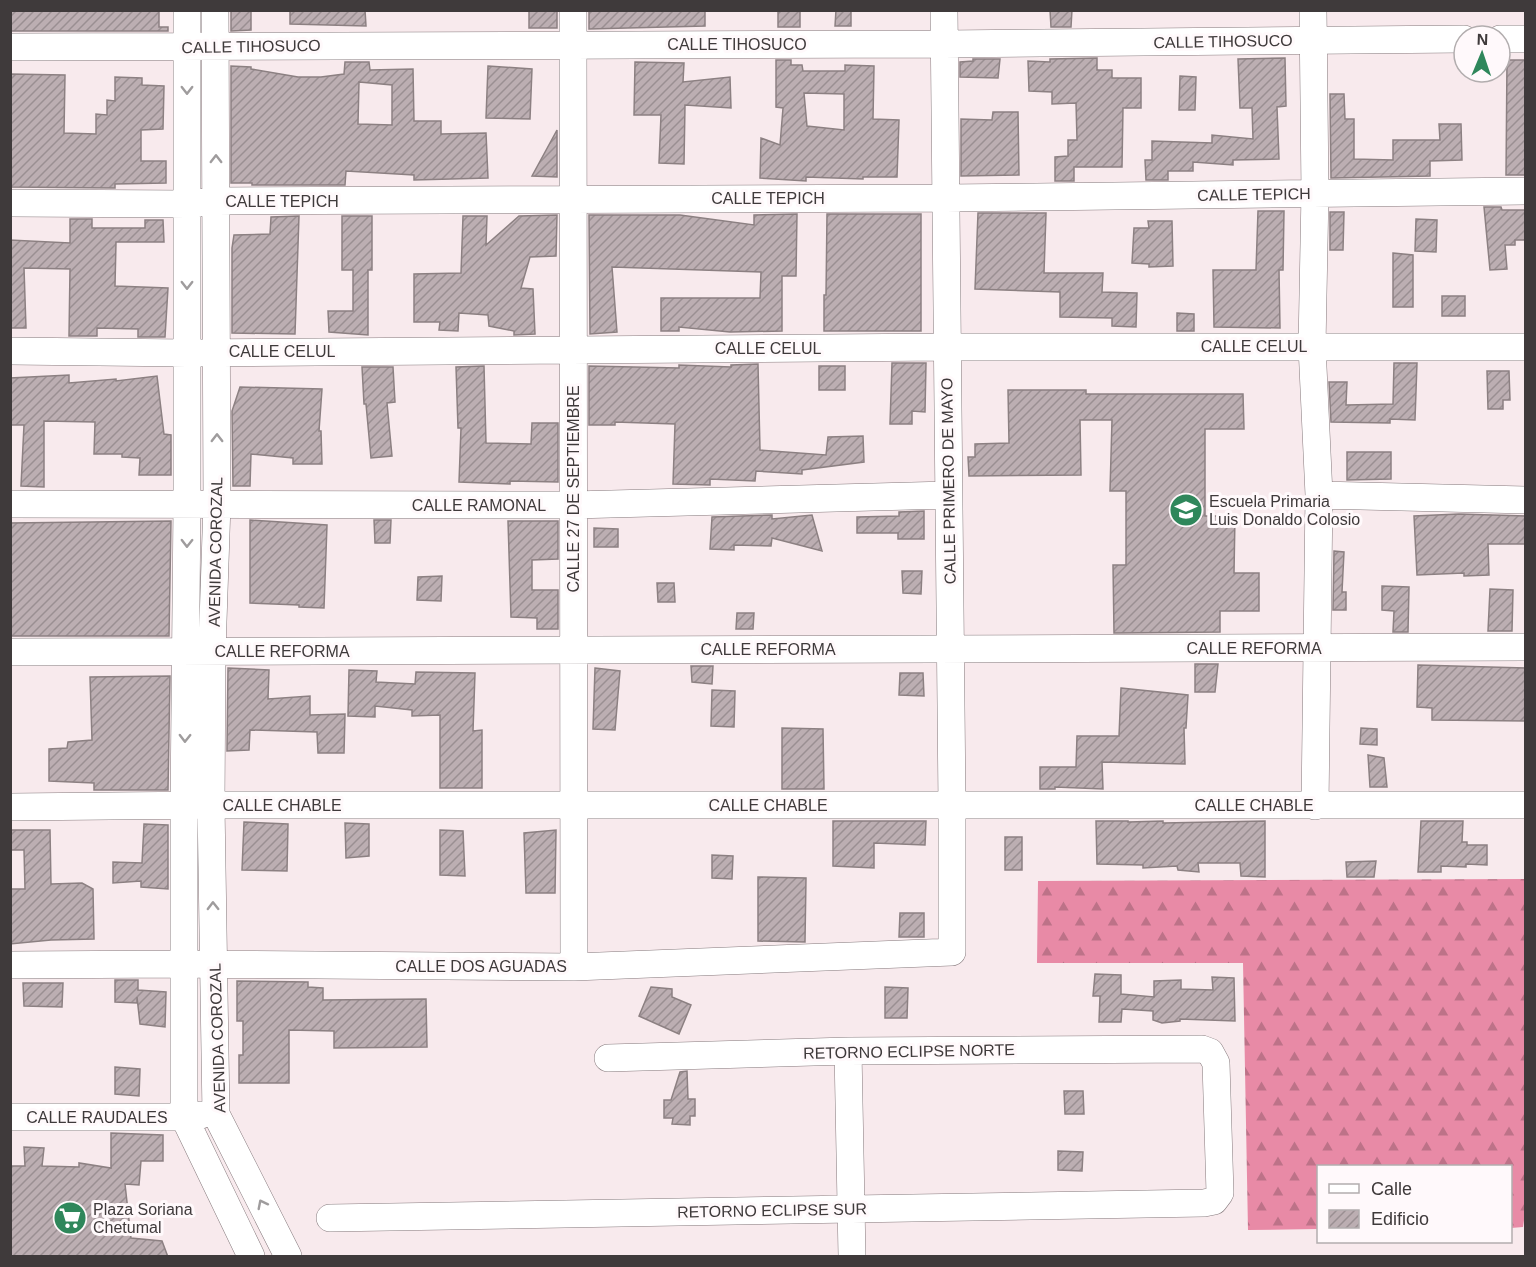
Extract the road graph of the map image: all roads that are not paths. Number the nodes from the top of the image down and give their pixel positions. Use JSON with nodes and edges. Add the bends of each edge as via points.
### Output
{"nodes":[{"id":1,"x":187,"y":10,"type":"edge"},
{"id":2,"x":215,"y":10,"type":"edge"},
{"id":3,"x":573,"y":10,"type":"edge"},
{"id":4,"x":944,"y":10,"type":"edge"},
{"id":5,"x":1312,"y":10,"type":"edge"},
{"id":6,"x":1313,"y":39,"type":"junction"},
{"id":7,"x":1452,"y":39,"type":"edge"},
{"id":8,"x":573,"y":44,"type":"junction"},
{"id":9,"x":944,"y":44,"type":"junction"},
{"id":10,"x":215,"y":45,"type":"junction"},
{"id":11,"x":10,"y":47,"type":"edge"},
{"id":12,"x":187,"y":47,"type":"junction"},
{"id":13,"x":1526,"y":192,"type":"edge"},
{"id":14,"x":1315,"y":193,"type":"junction"},
{"id":15,"x":573,"y":198,"type":"junction"},
{"id":16,"x":946,"y":198,"type":"junction"},
{"id":17,"x":216,"y":201,"type":"junction"},
{"id":18,"x":10,"y":203,"type":"edge"},
{"id":19,"x":188,"y":204,"type":"junction"},
{"id":20,"x":1312,"y":346,"type":"junction"},
{"id":21,"x":947,"y":347,"type":"junction"},
{"id":22,"x":1526,"y":347,"type":"edge"},
{"id":23,"x":573,"y":349,"type":"junction"},
{"id":24,"x":10,"y":351,"type":"edge"},
{"id":25,"x":217,"y":351,"type":"junction"},
{"id":26,"x":187,"y":353,"type":"junction"},
{"id":27,"x":948,"y":495,"type":"junction"},
{"id":28,"x":1319,"y":495,"type":"junction"},
{"id":29,"x":1526,"y":500,"type":"edge"},
{"id":30,"x":10,"y":504,"type":"edge"},
{"id":31,"x":217,"y":504,"type":"junction"},
{"id":32,"x":187,"y":505,"type":"junction"},
{"id":33,"x":573,"y":505,"type":"junction"},
{"id":34,"x":1316,"y":647,"type":"junction"},
{"id":35,"x":1526,"y":647,"type":"edge"},
{"id":36,"x":950,"y":649,"type":"junction"},
{"id":37,"x":573,"y":650,"type":"junction"},
{"id":38,"x":186,"y":651,"type":"junction"},
{"id":39,"x":212,"y":651,"type":"junction"},
{"id":40,"x":10,"y":652,"type":"edge"},
{"id":41,"x":211,"y":805,"type":"junction"},
{"id":42,"x":574,"y":805,"type":"junction"},
{"id":43,"x":952,"y":805,"type":"junction"},
{"id":44,"x":1526,"y":805,"type":"edge"},
{"id":45,"x":184,"y":806,"type":"junction"},
{"id":46,"x":1315,"y":806,"type":"junction"},
{"id":47,"x":10,"y":807,"type":"edge"},
{"id":48,"x":952,"y":952,"type":"joint"},
{"id":49,"x":183,"y":964,"type":"junction"},
{"id":50,"x":215,"y":964,"type":"junction"},
{"id":51,"x":10,"y":965,"type":"edge"},
{"id":52,"x":574,"y":967,"type":"junction"},
{"id":53,"x":848,"y":1051,"type":"junction"},
{"id":54,"x":608,"y":1058,"type":"dead end"},
{"id":55,"x":216,"y":1114,"type":"junction"},
{"id":56,"x":10,"y":1117,"type":"edge"},
{"id":57,"x":184,"y":1117,"type":"junction"},
{"id":58,"x":1214,"y":1201,"type":"joint"},
{"id":59,"x":851,"y":1208,"type":"junction"},
{"id":60,"x":330,"y":1218,"type":"dead end"},
{"id":61,"x":251,"y":1257,"type":"edge"},
{"id":62,"x":288,"y":1257,"type":"edge"},
{"id":63,"x":852,"y":1257,"type":"edge"}],
"edges":[{"from":1,"to":12,"type":"street","name":"AVENIDA COROZAL"},
{"from":2,"to":10,"type":"street","name":"AVENIDA COROZAL"},
{"from":3,"to":8,"type":"street","name":"CALLE 27 DE SEPTIEMBRE"},
{"from":4,"to":9,"type":"street","name":"CALLE PRIMERO DE MAYO"},
{"from":5,"to":6,"type":"street"},
{"from":6,"to":7,"type":"street","name":"CALLE TIHOSUCO"},
{"from":6,"to":9,"type":"street","name":"CALLE TIHOSUCO"},
{"from":6,"to":14,"type":"street"},
{"from":8,"to":9,"type":"street","name":"CALLE TIHOSUCO"},
{"from":8,"to":10,"type":"street","name":"CALLE TIHOSUCO"},
{"from":8,"to":15,"type":"street","name":"CALLE 27 DE SEPTIEMBRE"},
{"from":9,"to":16,"type":"street","name":"CALLE PRIMERO DE MAYO"},
{"from":10,"to":12,"type":"street","name":"CALLE TIHOSUCO"},
{"from":17,"to":10,"type":"street","name":"AVENIDA COROZAL","one_way":true},
{"from":11,"to":12,"type":"street","name":"CALLE TIHOSUCO"},
{"from":12,"to":19,"type":"street","name":"AVENIDA COROZAL","one_way":true},
{"from":13,"to":14,"type":"street","name":"CALLE TEPICH"},
{"from":14,"to":16,"type":"street","name":"CALLE TEPICH"},
{"from":14,"to":20,"type":"street"},
{"from":15,"to":16,"type":"street","name":"CALLE TEPICH"},
{"from":15,"to":17,"type":"street","name":"CALLE TEPICH"},
{"from":15,"to":23,"type":"street","name":"CALLE 27 DE SEPTIEMBRE"},
{"from":16,"to":21,"type":"street","name":"CALLE PRIMERO DE MAYO"},
{"from":17,"to":19,"type":"street","name":"CALLE TEPICH"},
{"from":17,"to":25,"type":"street","name":"AVENIDA COROZAL"},
{"from":18,"to":19,"type":"street","name":"CALLE TEPICH"},
{"from":19,"to":26,"type":"street","name":"AVENIDA COROZAL","one_way":true},
{"from":20,"to":21,"type":"street","name":"CALLE CELUL"},
{"from":20,"to":22,"type":"street","name":"CALLE CELUL"},
{"from":20,"to":28,"type":"street"},
{"from":21,"to":23,"type":"street","name":"CALLE CELUL"},
{"from":21,"to":27,"type":"street","name":"CALLE PRIMERO DE MAYO"},
{"from":23,"to":25,"type":"street","name":"CALLE CELUL"},
{"from":23,"to":33,"type":"street","name":"CALLE 27 DE SEPTIEMBRE"},
{"from":24,"to":26,"type":"street","name":"CALLE CELUL"},
{"from":25,"to":26,"type":"street","name":"CALLE CELUL"},
{"from":31,"to":25,"type":"street","name":"AVENIDA COROZAL","one_way":true},
{"from":26,"to":32,"type":"street","name":"AVENIDA COROZAL"},
{"from":27,"to":33,"type":"street","name":"CALLE RAMONAL"},
{"from":27,"to":36,"type":"street","name":"CALLE PRIMERO DE MAYO"},
{"from":28,"to":29,"type":"street"},
{"from":28,"to":34,"type":"street"},
{"from":30,"to":32,"type":"street","name":"CALLE RAMONAL"},
{"from":31,"to":32,"type":"street","name":"CALLE RAMONAL"},
{"from":31,"to":33,"type":"street","name":"CALLE RAMONAL"},
{"from":31,"to":39,"type":"street","name":"AVENIDA COROZAL"},
{"from":32,"to":38,"type":"street","name":"AVENIDA COROZAL","one_way":true},
{"from":33,"to":37,"type":"street","name":"CALLE 27 DE SEPTIEMBRE"},
{"from":34,"to":35,"type":"street","name":"CALLE REFORMA"},
{"from":34,"to":36,"type":"street","name":"CALLE REFORMA"},
{"from":34,"to":46,"type":"street"},
{"from":36,"to":37,"type":"street","name":"CALLE REFORMA"},
{"from":36,"to":43,"type":"street","name":"CALLE PRIMERO DE MAYO"},
{"from":37,"to":39,"type":"street","name":"CALLE REFORMA"},
{"from":37,"to":42,"type":"street","name":"CALLE 27 DE SEPTIEMBRE"},
{"from":38,"to":39,"type":"street","name":"CALLE REFORMA"},
{"from":38,"to":40,"type":"street","name":"CALLE REFORMA"},
{"from":38,"to":45,"type":"street","name":"AVENIDA COROZAL","one_way":true},
{"from":39,"to":41,"type":"street","name":"AVENIDA COROZAL"},
{"from":41,"to":42,"type":"street","name":"CALLE CHABLE"},
{"from":41,"to":45,"type":"street","name":"CALLE CHABLE"},
{"from":50,"to":41,"type":"street","name":"AVENIDA COROZAL","one_way":true},
{"from":42,"to":43,"type":"street","name":"CALLE CHABLE"},
{"from":42,"to":52,"type":"street","name":"CALLE 27 DE SEPTIEMBRE"},
{"from":43,"to":46,"type":"street","name":"CALLE CHABLE"},
{"from":43,"to":48,"type":"street","name":"CALLE PRIMERO DE MAYO"},
{"from":44,"to":46,"type":"street","name":"CALLE CHABLE"},
{"from":45,"to":47,"type":"street","name":"CALLE CHABLE"},
{"from":45,"to":49,"type":"street","name":"AVENIDA COROZAL"},
{"from":48,"to":52,"type":"street","name":"CALLE DOS AGUADAS"},
{"from":49,"to":50,"type":"street","name":"CALLE DOS AGUADAS"},
{"from":49,"to":51,"type":"street","name":"CALLE DOS AGUADAS"},
{"from":49,"to":57,"type":"street","name":"AVENIDA COROZAL"},
{"from":50,"to":52,"type":"street","name":"CALLE DOS AGUADAS"},
{"from":50,"to":55,"type":"street","name":"AVENIDA COROZAL"},
{"from":53,"to":54,"type":"street","name":"RETORNO ECLIPSE NORTE"},
{"from":53,"to":58,"type":"street","name":"RETORNO ECLIPSE NORTE","via":[[1210,1052],[1216,1063],[1220,1193]]},
{"from":53,"to":59,"type":"street"},
{"from":55,"to":57,"type":"street","name":"CALLE RAUDALES"},
{"from":62,"to":55,"type":"street","name":"AVENIDA COROZAL","one_way":true},
{"from":56,"to":57,"type":"street","name":"CALLE RAUDALES"},
{"from":57,"to":61,"type":"street","name":"AVENIDA COROZAL"},
{"from":58,"to":59,"type":"street","name":"RETORNO ECLIPSE SUR"},
{"from":59,"to":60,"type":"street","name":"RETORNO ECLIPSE SUR"},
{"from":59,"to":63,"type":"street"}]}
